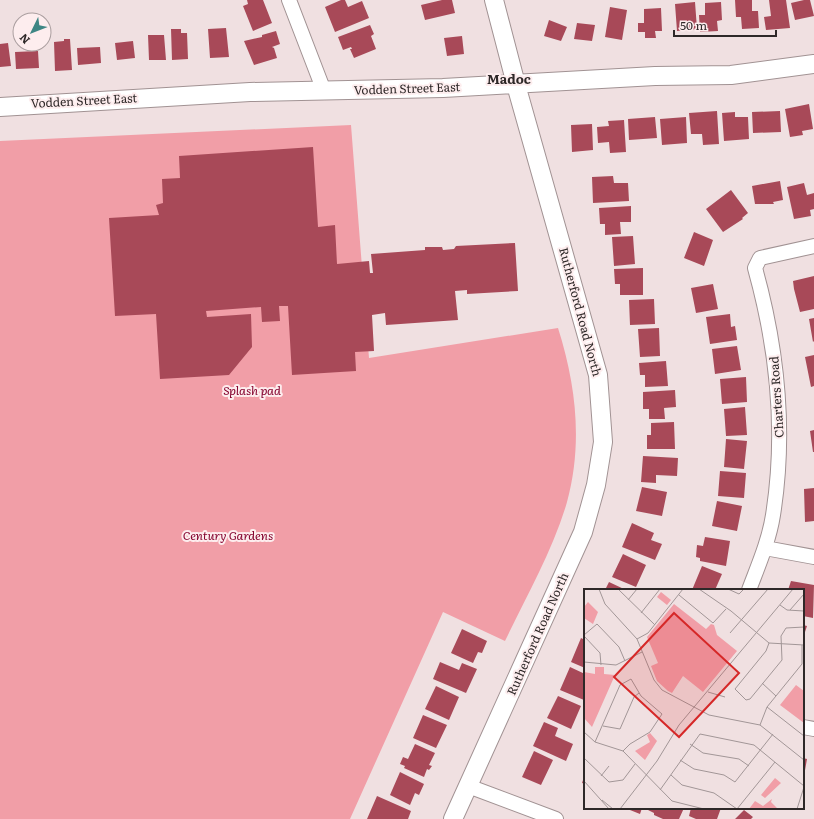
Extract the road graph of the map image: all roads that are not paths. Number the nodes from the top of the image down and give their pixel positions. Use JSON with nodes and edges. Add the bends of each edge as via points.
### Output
{"nodes":[{"id":1,"x":289,"y":0,"type":"edge"},
{"id":2,"x":494,"y":0,"type":"edge"},
{"id":3,"x":814,"y":64,"type":"edge"},
{"id":4,"x":517,"y":84,"type":"junction"},
{"id":5,"x":324,"y":91,"type":"junction"},
{"id":6,"x":0,"y":106,"type":"edge"},
{"id":7,"x":814,"y":246,"type":"edge"},
{"id":8,"x":764,"y":548,"type":"junction"},
{"id":9,"x":814,"y":556,"type":"edge"},
{"id":10,"x":749,"y":589,"type":"edge"},
{"id":11,"x":804,"y":727,"type":"edge"},
{"id":12,"x":814,"y":729,"type":"edge"},
{"id":13,"x":468,"y":786,"type":"junction"},
{"id":14,"x":453,"y":819,"type":"edge"},
{"id":15,"x":556,"y":819,"type":"edge"}],
"edges":[{"from":1,"to":5,"type":"street"},
{"from":2,"to":4,"type":"street","name":"Rutherford Road North"},
{"from":3,"to":4,"type":"street","name":"Vodden Street East","via":[[731,75],[655,76]]},
{"from":4,"to":5,"type":"street","name":"Vodden Street East"},
{"from":4,"to":13,"type":"street","name":"Rutherford Road North","via":[[598,375],[603,442],[596,486],[583,532]]},
{"from":5,"to":6,"type":"street","name":"Vodden Street East","via":[[250,92]]},
{"from":7,"to":8,"type":"street","name":"Charters Road","via":[[760,258],[755,268],[773,345],[780,444],[773,516]]},
{"from":8,"to":9,"type":"street"},
{"from":8,"to":10,"type":"street","name":"Charters Road"},
{"from":11,"to":12,"type":"street"},
{"from":13,"to":14,"type":"street","name":"Rutherford Road North"},
{"from":13,"to":15,"type":"street"}]}
